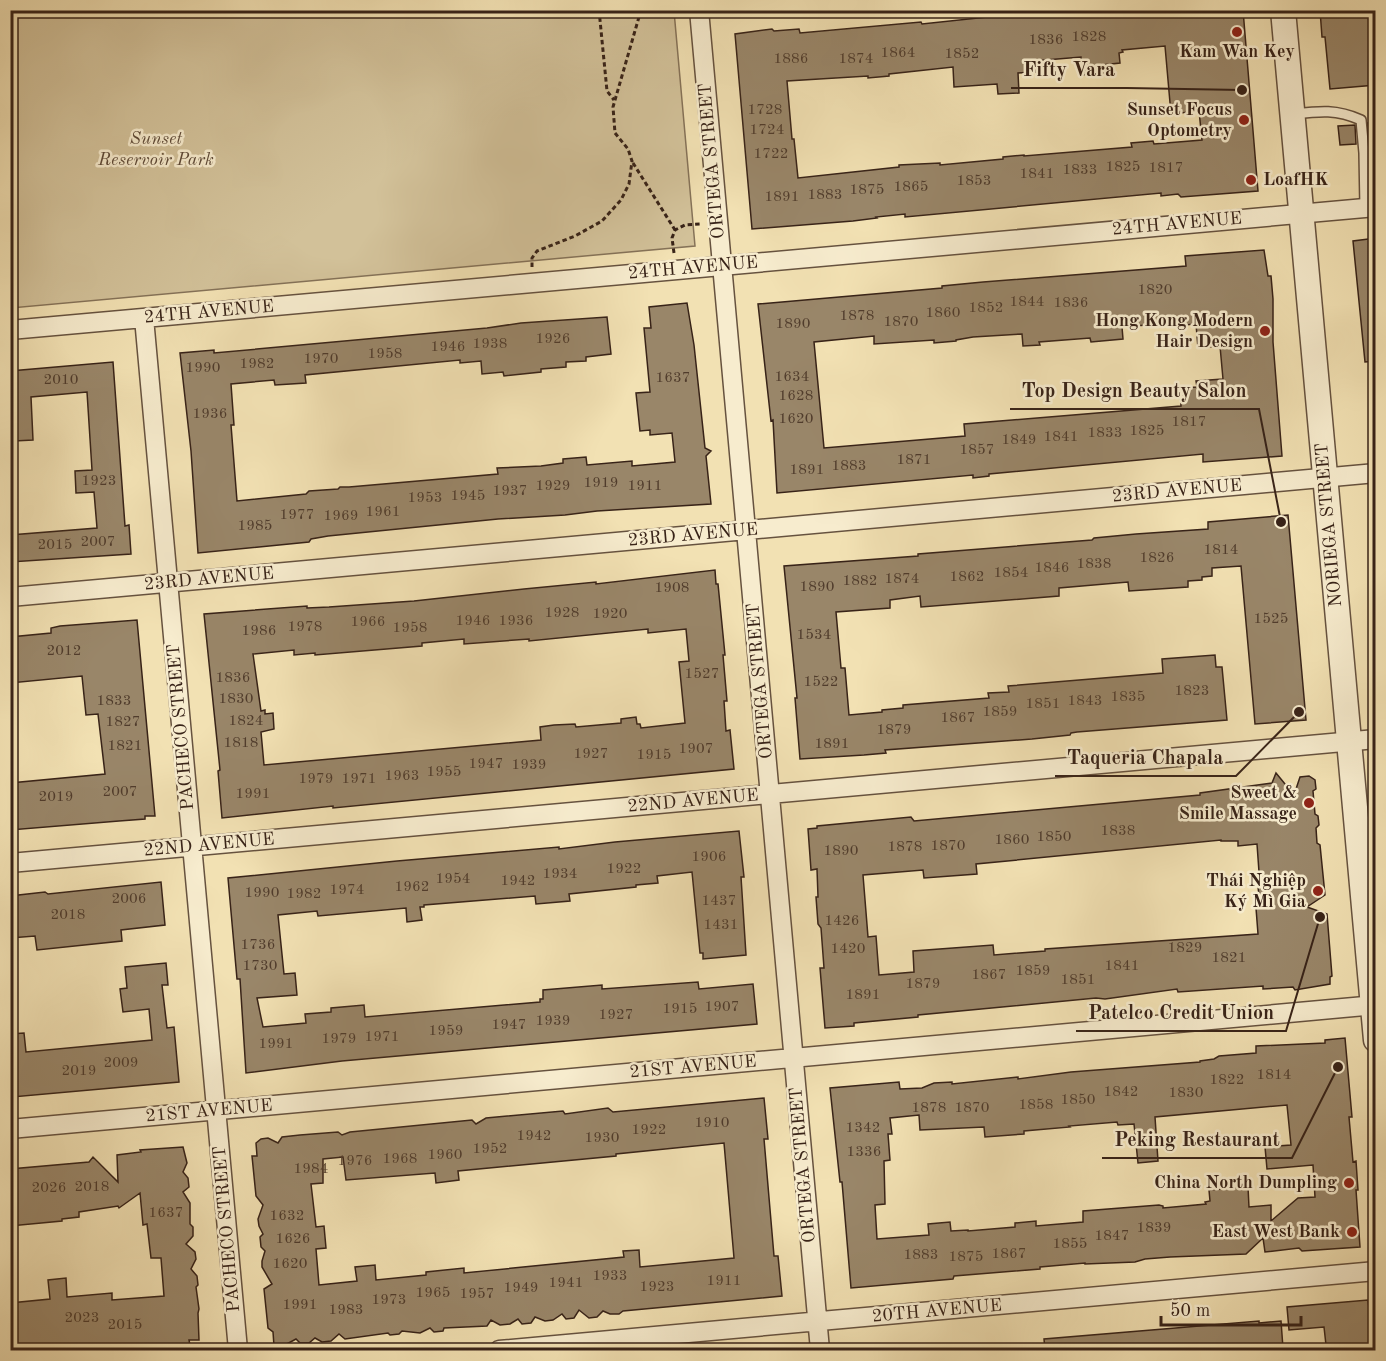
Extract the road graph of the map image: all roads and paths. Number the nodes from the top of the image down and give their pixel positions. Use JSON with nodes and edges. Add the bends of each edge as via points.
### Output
{"nodes":[{"id":1,"x":599,"y":10,"type":"edge"},
{"id":2,"x":641,"y":10,"type":"edge"},
{"id":3,"x":699,"y":10,"type":"edge"},
{"id":4,"x":1283,"y":10,"type":"edge"},
{"id":5,"x":614,"y":100,"type":"junction"},
{"id":6,"x":1292,"y":115,"type":"junction"},
{"id":7,"x":632,"y":161,"type":"junction"},
{"id":8,"x":1370,"y":207,"type":"edge"},
{"id":9,"x":1301,"y":213,"type":"junction"},
{"id":10,"x":718,"y":223,"type":"junction"},
{"id":11,"x":675,"y":230,"type":"junction"},
{"id":12,"x":722,"y":266,"type":"junction"},
{"id":13,"x":675,"y":270,"type":"junction"},
{"id":14,"x":534,"y":283,"type":"junction"},
{"id":15,"x":144,"y":318,"type":"junction"},
{"id":16,"x":10,"y":330,"type":"edge"},
{"id":17,"x":1376,"y":473,"type":"edge"},
{"id":18,"x":1325,"y":478,"type":"junction"},
{"id":19,"x":746,"y":530,"type":"junction"},
{"id":20,"x":168,"y":582,"type":"junction"},
{"id":21,"x":10,"y":597,"type":"edge"},
{"id":22,"x":1376,"y":739,"type":"edge"},
{"id":23,"x":1349,"y":741,"type":"junction"},
{"id":24,"x":770,"y":794,"type":"junction"},
{"id":25,"x":192,"y":846,"type":"junction"},
{"id":26,"x":10,"y":863,"type":"edge"},
{"id":27,"x":1374,"y":1005,"type":"edge"},
{"id":28,"x":1376,"y":1040,"type":"edge"},
{"id":29,"x":794,"y":1058,"type":"junction"},
{"id":30,"x":216,"y":1110,"type":"junction"},
{"id":31,"x":10,"y":1129,"type":"edge"},
{"id":32,"x":1376,"y":1271,"type":"edge"},
{"id":33,"x":818,"y":1322,"type":"junction"},
{"id":34,"x":238,"y":1350,"type":"edge"},
{"id":35,"x":499,"y":1350,"type":"edge"},
{"id":36,"x":820,"y":1350,"type":"edge"}],
"edges":[{"from":1,"to":5,"type":"path","via":[[607,91]]},
{"from":2,"to":5,"type":"path"},
{"from":3,"to":10,"type":"street","name":"ORTEGA STREET"},
{"from":4,"to":6,"type":"street","name":"NORIEGA STREET"},
{"from":5,"to":7,"type":"path","via":[[615,133]]},
{"from":6,"to":8,"type":"lane","via":[[1344,112],[1361,120]]},
{"from":6,"to":9,"type":"street","name":"NORIEGA STREET"},
{"from":7,"to":11,"type":"path"},
{"from":7,"to":14,"type":"path","via":[[629,184],[609,214],[585,231],[533,254]]},
{"from":8,"to":9,"type":"street","name":"24TH AVENUE"},
{"from":9,"to":12,"type":"street","name":"24TH AVENUE"},
{"from":9,"to":18,"type":"street","name":"NORIEGA STREET"},
{"from":10,"to":11,"type":"path","via":[[685,225]]},
{"from":10,"to":12,"type":"street","name":"ORTEGA STREET"},
{"from":11,"to":13,"type":"path"},
{"from":12,"to":13,"type":"street","name":"24TH AVENUE"},
{"from":12,"to":19,"type":"street","name":"ORTEGA STREET"},
{"from":13,"to":14,"type":"street","name":"24TH AVENUE"},
{"from":14,"to":15,"type":"street","name":"24TH AVENUE"},
{"from":15,"to":16,"type":"street","name":"24TH AVENUE"},
{"from":15,"to":20,"type":"street","name":"PACHECO STREET"},
{"from":17,"to":18,"type":"street","name":"23RD AVENUE"},
{"from":18,"to":19,"type":"street","name":"23RD AVENUE"},
{"from":18,"to":23,"type":"street","name":"NORIEGA STREET"},
{"from":19,"to":20,"type":"street","name":"23RD AVENUE"},
{"from":19,"to":24,"type":"street","name":"ORTEGA STREET"},
{"from":20,"to":21,"type":"street","name":"23RD AVENUE"},
{"from":20,"to":25,"type":"street","name":"PACHECO STREET"},
{"from":22,"to":23,"type":"street","name":"22ND AVENUE"},
{"from":23,"to":24,"type":"street","name":"22ND AVENUE"},
{"from":23,"to":27,"type":"street","name":"NORIEGA STREET","via":[[1363,847]]},
{"from":24,"to":25,"type":"street","name":"22ND AVENUE"},
{"from":24,"to":29,"type":"street","name":"ORTEGA STREET"},
{"from":25,"to":26,"type":"street","name":"22ND AVENUE"},
{"from":25,"to":30,"type":"street","name":"PACHECO STREET"},
{"from":27,"to":28,"type":"street","name":"NORIEGA STREET"},
{"from":27,"to":29,"type":"street","name":"21ST AVENUE"},
{"from":29,"to":30,"type":"street","name":"21ST AVENUE"},
{"from":29,"to":33,"type":"street","name":"ORTEGA STREET"},
{"from":30,"to":31,"type":"street","name":"21ST AVENUE"},
{"from":30,"to":34,"type":"street","name":"PACHECO STREET"},
{"from":32,"to":33,"type":"street","name":"20TH AVENUE"},
{"from":33,"to":35,"type":"street","name":"20TH AVENUE"},
{"from":33,"to":36,"type":"street","name":"ORTEGA STREET"}]}
